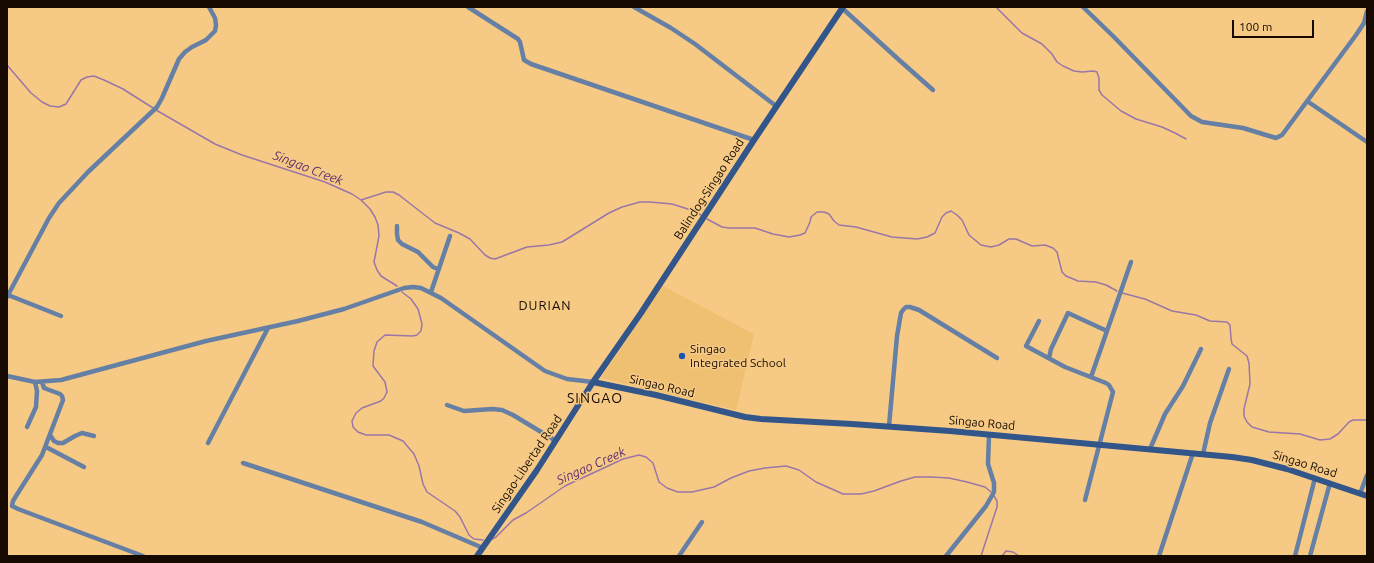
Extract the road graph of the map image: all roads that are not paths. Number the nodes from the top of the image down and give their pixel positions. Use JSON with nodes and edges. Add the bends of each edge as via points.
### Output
{"nodes":[{"id":1,"x":209,"y":7,"type":"edge"},
{"id":2,"x":468,"y":7,"type":"edge"},
{"id":3,"x":634,"y":7,"type":"edge"},
{"id":4,"x":1082,"y":7,"type":"edge"},
{"id":5,"x":842,"y":8,"type":"edge"},
{"id":6,"x":1367,"y":11,"type":"edge"},
{"id":7,"x":933,"y":90,"type":"dead end"},
{"id":8,"x":1307,"y":101,"type":"junction"},
{"id":9,"x":776,"y":106,"type":"junction"},
{"id":10,"x":754,"y":140,"type":"junction"},
{"id":11,"x":1367,"y":142,"type":"edge"},
{"id":12,"x":397,"y":226,"type":"dead end"},
{"id":13,"x":450,"y":236,"type":"dead end"},
{"id":14,"x":1131,"y":262,"type":"dead end"},
{"id":15,"x":438,"y":270,"type":"junction"},
{"id":16,"x":431,"y":292,"type":"junction"},
{"id":17,"x":8,"y":296,"type":"edge"},
{"id":18,"x":61,"y":316,"type":"dead end"},
{"id":19,"x":1038,"y":321,"type":"dead end"},
{"id":20,"x":268,"y":328,"type":"junction"},
{"id":21,"x":1107,"y":331,"type":"junction"},
{"id":22,"x":1201,"y":349,"type":"dead end"},
{"id":23,"x":997,"y":358,"type":"dead end"},
{"id":24,"x":1049,"y":358,"type":"junction"},
{"id":25,"x":1229,"y":369,"type":"dead end"},
{"id":26,"x":7,"y":376,"type":"edge"},
{"id":27,"x":1091,"y":377,"type":"junction"},
{"id":28,"x":36,"y":382,"type":"junction"},
{"id":29,"x":42,"y":382,"type":"junction"},
{"id":30,"x":593,"y":382,"type":"junction"},
{"id":31,"x":447,"y":405,"type":"dead end"},
{"id":32,"x":889,"y":426,"type":"junction"},
{"id":33,"x":27,"y":427,"type":"dead end"},
{"id":34,"x":50,"y":435,"type":"junction"},
{"id":35,"x":989,"y":435,"type":"junction"},
{"id":36,"x":94,"y":436,"type":"dead end"},
{"id":37,"x":556,"y":441,"type":"junction"},
{"id":38,"x":208,"y":442,"type":"dead end"},
{"id":39,"x":1098,"y":444,"type":"junction"},
{"id":40,"x":46,"y":446,"type":"junction"},
{"id":41,"x":1150,"y":449,"type":"junction"},
{"id":42,"x":1193,"y":453,"type":"junction"},
{"id":43,"x":1203,"y":454,"type":"junction"},
{"id":44,"x":243,"y":463,"type":"dead end"},
{"id":45,"x":84,"y":467,"type":"dead end"},
{"id":46,"x":1367,"y":475,"type":"edge"},
{"id":47,"x":1315,"y":478,"type":"junction"},
{"id":48,"x":1330,"y":483,"type":"junction"},
{"id":49,"x":1360,"y":494,"type":"junction"},
{"id":50,"x":1367,"y":496,"type":"edge"},
{"id":51,"x":1085,"y":500,"type":"dead end"},
{"id":52,"x":702,"y":522,"type":"dead end"},
{"id":53,"x":483,"y":548,"type":"junction"},
{"id":54,"x":143,"y":556,"type":"edge"},
{"id":55,"x":477,"y":556,"type":"edge"},
{"id":56,"x":679,"y":556,"type":"edge"},
{"id":57,"x":946,"y":556,"type":"edge"},
{"id":58,"x":1159,"y":556,"type":"edge"},
{"id":59,"x":1295,"y":556,"type":"edge"},
{"id":60,"x":1310,"y":556,"type":"edge"}],
"edges":[{"from":1,"to":17,"type":"street","via":[[215,18],[215,31],[179,58],[157,107],[59,203]]},
{"from":2,"to":10,"type":"street","via":[[518,39],[523,58],[527,62]]},
{"from":3,"to":9,"type":"street","via":[[695,44]]},
{"from":4,"to":8,"type":"street","via":[[1185,111],[1198,120],[1243,128],[1276,138],[1282,135]]},
{"from":5,"to":7,"type":"street"},
{"from":5,"to":9,"type":"street","name":"Balindog-Singao Road"},
{"from":6,"to":8,"type":"street","via":[[1364,23]]},
{"from":8,"to":11,"type":"street"},
{"from":9,"to":10,"type":"street","name":"Balindog-Singao Road"},
{"from":10,"to":30,"type":"street","name":"Balindog-Singao Road","via":[[629,332]]},
{"from":12,"to":15,"type":"street","via":[[398,240],[418,252]]},
{"from":13,"to":15,"type":"street"},
{"from":14,"to":21,"type":"street"},
{"from":15,"to":16,"type":"street"},
{"from":16,"to":20,"type":"street","via":[[421,288],[404,288],[344,308]]},
{"from":16,"to":30,"type":"street","via":[[545,371],[567,379]]},
{"from":17,"to":18,"type":"street"},
{"from":19,"to":24,"type":"street","via":[[1026,346]]},
{"from":20,"to":29,"type":"street","via":[[206,341],[61,380]]},
{"from":20,"to":38,"type":"street"},
{"from":21,"to":24,"type":"street","via":[[1068,313]]},
{"from":21,"to":27,"type":"street"},
{"from":22,"to":41,"type":"street","via":[[1183,386],[1165,414]]},
{"from":23,"to":32,"type":"street","via":[[920,310],[906,308],[901,314],[897,336]]},
{"from":24,"to":27,"type":"street"},
{"from":25,"to":43,"type":"street","via":[[1210,423]]},
{"from":26,"to":28,"type":"street"},
{"from":27,"to":39,"type":"street","via":[[1106,382],[1113,392]]},
{"from":28,"to":29,"type":"street"},
{"from":28,"to":33,"type":"street","via":[[36,407]]},
{"from":29,"to":34,"type":"street","via":[[44,388],[60,394],[63,398]]},
{"from":30,"to":32,"type":"street","name":"Singao Road","via":[[756,418]]},
{"from":30,"to":37,"type":"street","name":"Singao-Libertad Road"},
{"from":31,"to":37,"type":"street","via":[[464,411],[502,410]]},
{"from":32,"to":35,"type":"street","name":"Singao Road"},
{"from":34,"to":36,"type":"street","via":[[58,443],[64,443],[82,433]]},
{"from":34,"to":40,"type":"street"},
{"from":35,"to":39,"type":"street","name":"Singao Road"},
{"from":35,"to":57,"type":"street","via":[[988,464],[994,492]]},
{"from":37,"to":53,"type":"street","name":"Singao-Libertad Road"},
{"from":39,"to":41,"type":"street","name":"Singao Road"},
{"from":39,"to":51,"type":"street"},
{"from":40,"to":45,"type":"street"},
{"from":40,"to":54,"type":"street","via":[[12,506]]},
{"from":41,"to":42,"type":"street","name":"Singao Road"},
{"from":42,"to":43,"type":"street","name":"Singao Road"},
{"from":42,"to":58,"type":"street"},
{"from":43,"to":47,"type":"street","name":"Singao Road","via":[[1252,460]]},
{"from":44,"to":53,"type":"street","via":[[422,522]]},
{"from":46,"to":49,"type":"street"},
{"from":47,"to":48,"type":"street","name":"Singao Road"},
{"from":47,"to":59,"type":"street"},
{"from":48,"to":49,"type":"street","name":"Singao Road"},
{"from":48,"to":60,"type":"street"},
{"from":49,"to":50,"type":"street","name":"Singao Road"},
{"from":52,"to":56,"type":"street"},
{"from":53,"to":55,"type":"street","name":"Singao-Libertad Road"}]}
